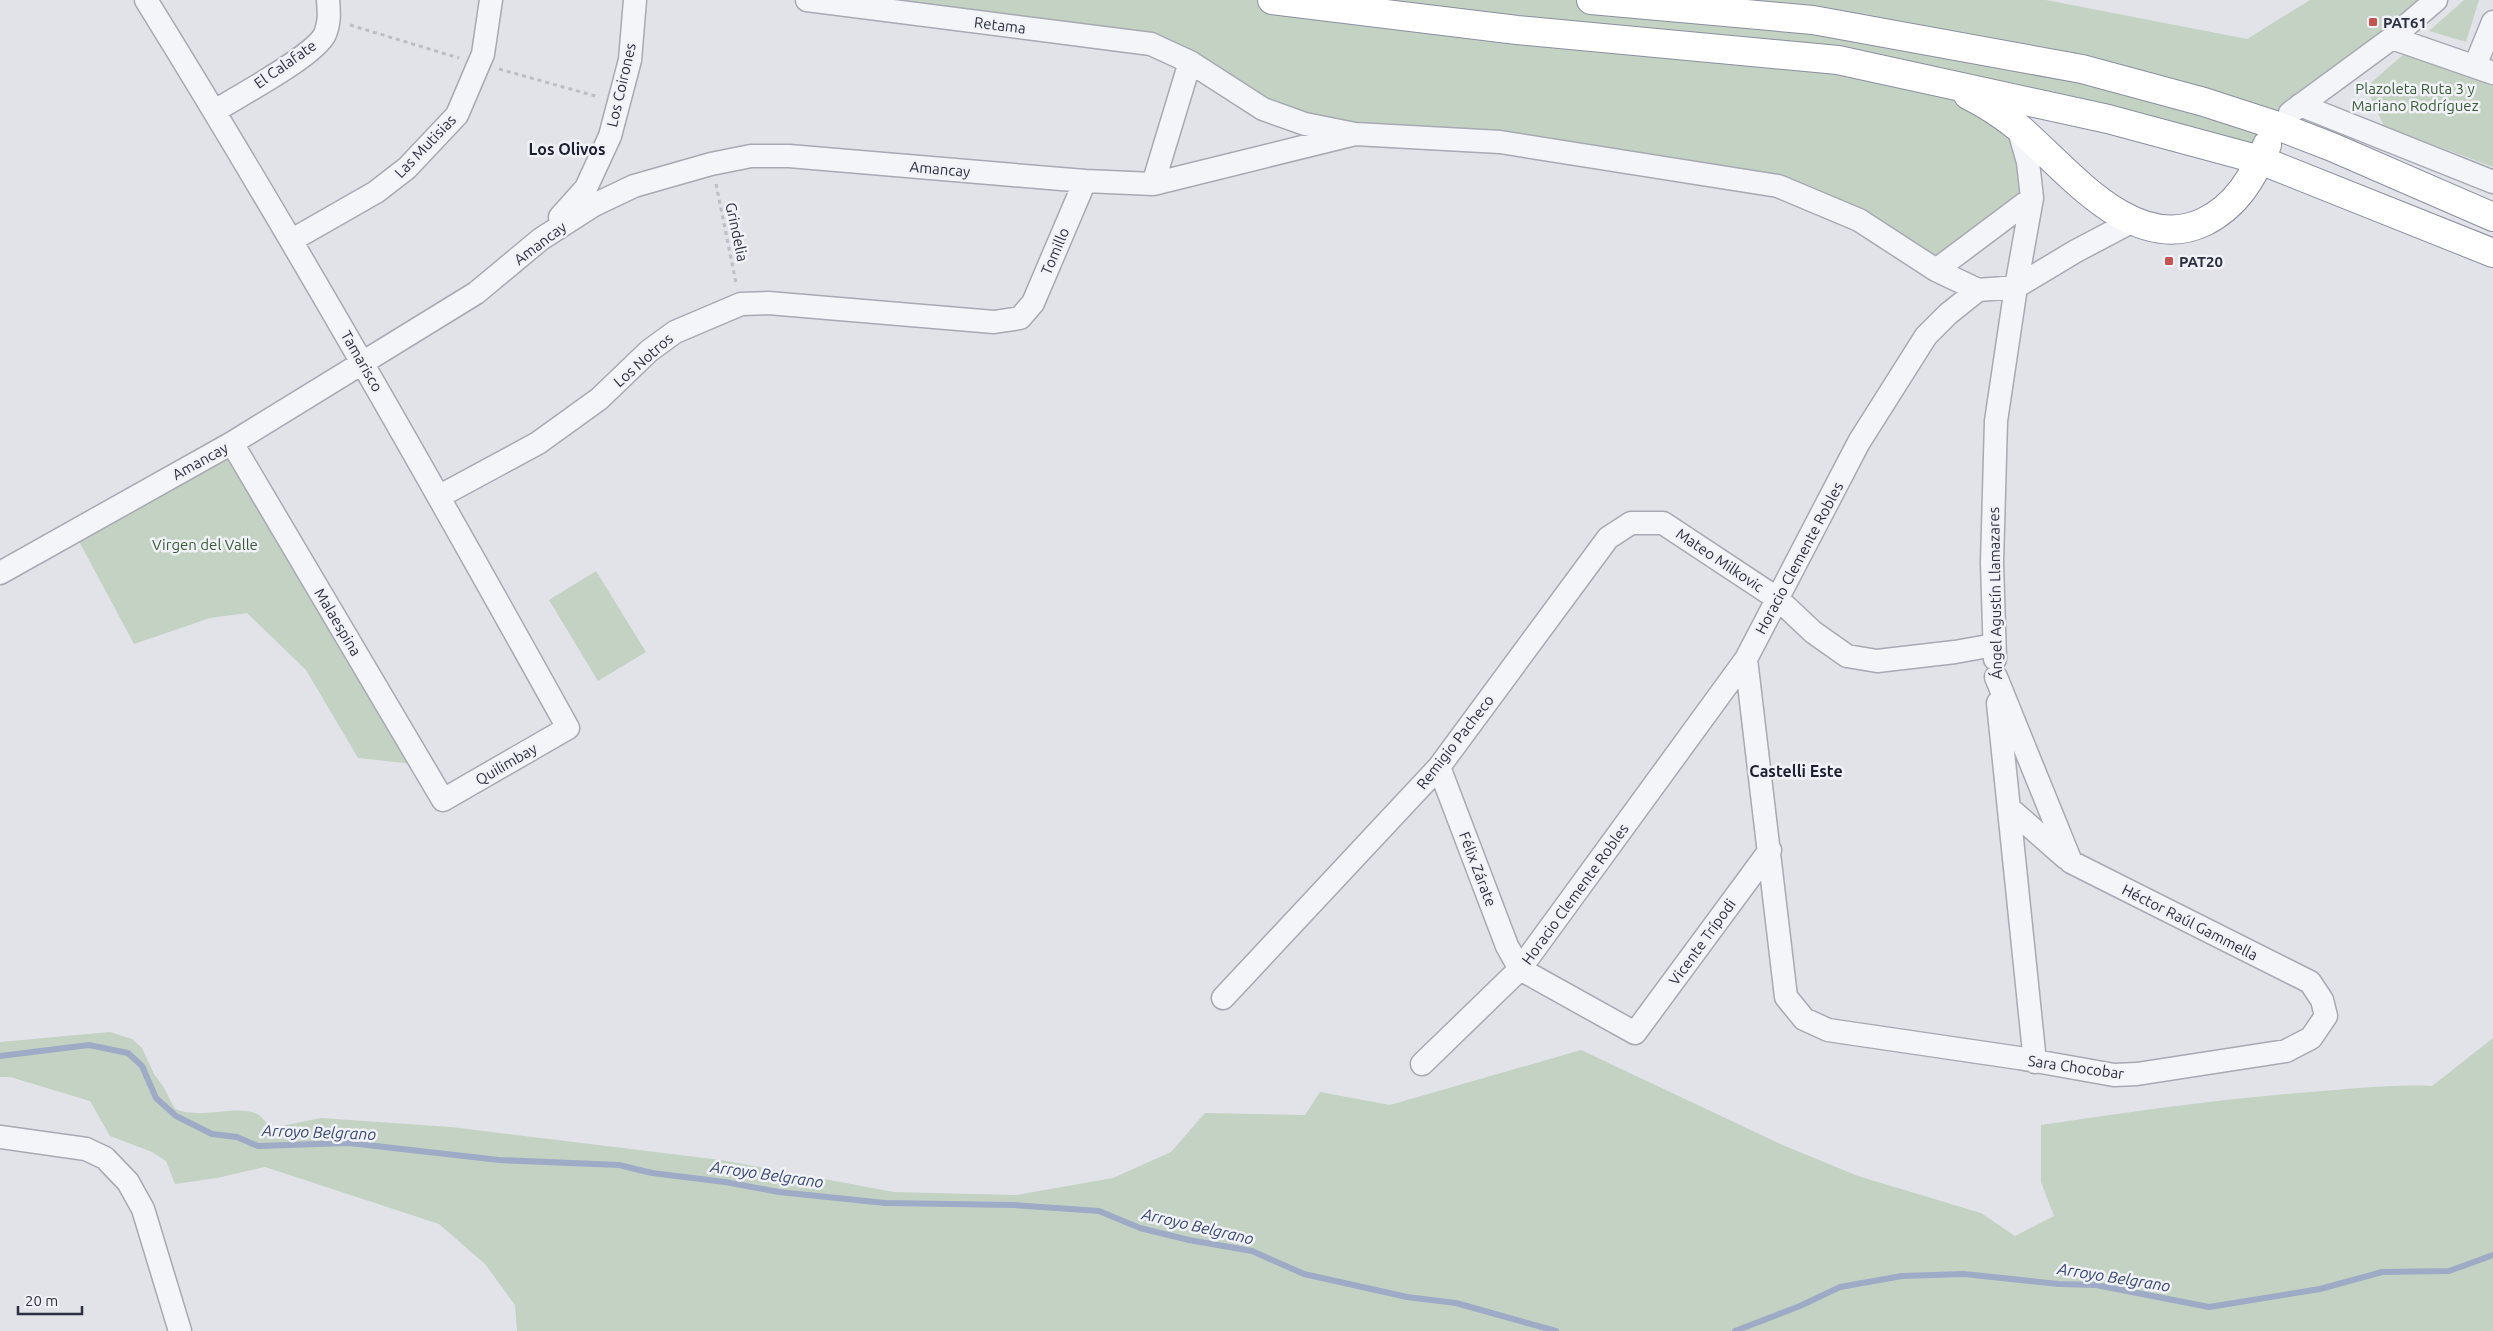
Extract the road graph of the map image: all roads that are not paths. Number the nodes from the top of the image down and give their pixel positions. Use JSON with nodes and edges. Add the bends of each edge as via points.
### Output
{"nodes":[{"id":1,"x":146,"y":0,"type":"edge"},
{"id":2,"x":328,"y":0,"type":"edge"},
{"id":3,"x":491,"y":0,"type":"edge"},
{"id":4,"x":635,"y":0,"type":"edge"},
{"id":5,"x":807,"y":0,"type":"edge"},
{"id":6,"x":1272,"y":0,"type":"edge"},
{"id":7,"x":1591,"y":0,"type":"edge"},
{"id":8,"x":2436,"y":0,"type":"edge"},
{"id":9,"x":2493,"y":22,"type":"edge"},
{"id":10,"x":2392,"y":38,"type":"junction"},
{"id":11,"x":1190,"y":62,"type":"junction"},
{"id":12,"x":2484,"y":70,"type":"edge"},
{"id":13,"x":1944,"y":83,"type":"junction"},
{"id":14,"x":2300,"y":105,"type":"junction"},
{"id":15,"x":215,"y":111,"type":"junction"},
{"id":16,"x":2275,"y":125,"type":"junction"},
{"id":17,"x":2018,"y":127,"type":"junction"},
{"id":18,"x":1355,"y":134,"type":"junction"},
{"id":19,"x":2260,"y":160,"type":"junction"},
{"id":20,"x":1085,"y":181,"type":"junction"},
{"id":21,"x":2493,"y":182,"type":"edge"},
{"id":22,"x":1153,"y":184,"type":"junction"},
{"id":23,"x":2032,"y":198,"type":"junction"},
{"id":24,"x":2493,"y":217,"type":"edge"},
{"id":25,"x":2134,"y":221,"type":"junction"},
{"id":26,"x":541,"y":239,"type":"junction"},
{"id":27,"x":292,"y":240,"type":"junction"},
{"id":28,"x":2493,"y":253,"type":"edge"},
{"id":29,"x":1936,"y":270,"type":"junction"},
{"id":30,"x":2016,"y":287,"type":"junction"},
{"id":31,"x":1978,"y":290,"type":"junction"},
{"id":32,"x":1020,"y":318,"type":"joint"},
{"id":33,"x":362,"y":362,"type":"junction"},
{"id":34,"x":232,"y":443,"type":"junction"},
{"id":35,"x":440,"y":496,"type":"junction"},
{"id":36,"x":1663,"y":522,"type":"joint"},
{"id":37,"x":0,"y":573,"type":"edge"},
{"id":38,"x":1778,"y":599,"type":"junction"},
{"id":39,"x":1994,"y":645,"type":"junction"},
{"id":40,"x":1746,"y":659,"type":"junction"},
{"id":41,"x":1996,"y":677,"type":"junction"},
{"id":42,"x":568,"y":728,"type":"joint"},
{"id":43,"x":1439,"y":766,"type":"junction"},
{"id":44,"x":443,"y":800,"type":"joint"},
{"id":45,"x":2009,"y":808,"type":"junction"},
{"id":46,"x":1770,"y":850,"type":"junction"},
{"id":47,"x":2070,"y":862,"type":"junction"},
{"id":48,"x":1520,"y":969,"type":"junction"},
{"id":49,"x":2310,"y":982,"type":"joint"},
{"id":50,"x":1223,"y":998,"type":"dead end"},
{"id":51,"x":2035,"y":1062,"type":"junction"},
{"id":52,"x":1422,"y":1064,"type":"dead end"},
{"id":53,"x":0,"y":1137,"type":"edge"},
{"id":54,"x":180,"y":1331,"type":"edge"}],
"edges":[{"from":1,"to":15,"type":"street","name":"Tamarisco"},
{"from":2,"to":15,"type":"street","name":"El Calafate","via":[[330,18],[324,36],[308,52]]},
{"from":3,"to":27,"type":"street","name":"Las Mutisias","via":[[483,54],[457,115],[407,168],[376,192]]},
{"from":4,"to":26,"type":"street","name":"Los Coirones","via":[[630,60],[610,136],[586,188]]},
{"from":5,"to":11,"type":"street","name":"Retama","via":[[1151,44]]},
{"from":6,"to":13,"type":"highway","via":[[1517,30],[1838,60]]},
{"from":7,"to":16,"type":"highway","via":[[1813,20],[2082,69]]},
{"from":8,"to":10,"type":"street"},
{"from":9,"to":12,"type":"street"},
{"from":10,"to":12,"type":"street"},
{"from":10,"to":14,"type":"street"},
{"from":11,"to":18,"type":"street","name":"Retama","via":[[1263,109],[1305,124]]},
{"from":11,"to":22,"type":"street"},
{"from":13,"to":17,"type":"highway","via":[[1978,100]]},
{"from":13,"to":19,"type":"highway","via":[[2108,120]]},
{"from":14,"to":16,"type":"street"},
{"from":14,"to":21,"type":"street"},
{"from":15,"to":27,"type":"street","name":"Tamarisco"},
{"from":16,"to":19,"type":"highway"},
{"from":16,"to":24,"type":"highway"},
{"from":17,"to":23,"type":"street","name":"Ángel Agustín Llamazares","via":[[2028,162]]},
{"from":17,"to":25,"type":"highway","via":[[2070,177]]},
{"from":18,"to":22,"type":"street","name":"Amancay"},
{"from":18,"to":29,"type":"street","via":[[1500,142],[1778,186],[1858,220]]},
{"from":19,"to":25,"type":"highway","via":[[2232,204],[2211,219],[2194,227],[2172,230]]},
{"from":19,"to":28,"type":"highway"},
{"from":20,"to":22,"type":"street","name":"Amancay"},
{"from":20,"to":26,"type":"street","name":"Amancay","via":[[789,156],[751,156],[634,186],[594,205]]},
{"from":20,"to":32,"type":"street","name":"Tomillo","via":[[1033,303]]},
{"from":23,"to":29,"type":"street"},
{"from":23,"to":30,"type":"street","name":"Ángel Agustín Llamazares"},
{"from":25,"to":30,"type":"street"},
{"from":26,"to":33,"type":"street","name":"Amancay","via":[[476,293]]},
{"from":27,"to":33,"type":"street","name":"Tamarisco"},
{"from":29,"to":31,"type":"street"},
{"from":30,"to":31,"type":"street"},
{"from":30,"to":39,"type":"street","name":"Ángel Agustín Llamazares","via":[[1996,421],[1992,563]]},
{"from":31,"to":38,"type":"street","name":"Horacio Clemente Robles","via":[[1948,314],[1914,352],[1860,442]]},
{"from":32,"to":35,"type":"street","name":"Los Notros","via":[[994,322],[768,303],[741,304],[675,332],[649,351],[599,398],[538,443]]},
{"from":33,"to":34,"type":"street","name":"Amancay"},
{"from":33,"to":35,"type":"street","name":"Tamarisco"},
{"from":34,"to":37,"type":"street","name":"Amancay"},
{"from":34,"to":44,"type":"street","name":"Malaespina"},
{"from":35,"to":42,"type":"street","name":"Tamarisco"},
{"from":36,"to":38,"type":"street","name":"Mateo Milkovic"},
{"from":36,"to":43,"type":"street","name":"Remigio Pacheco","via":[[1632,522],[1608,538]]},
{"from":38,"to":39,"type":"street","name":"Mateo Milkovic","via":[[1813,632],[1846,656],[1877,661]]},
{"from":38,"to":40,"type":"street","name":"Horacio Clemente Robles"},
{"from":39,"to":41,"type":"street","name":"Ángel Agustín Llamazares"},
{"from":40,"to":46,"type":"street"},
{"from":40,"to":48,"type":"street","name":"Horacio Clemente Robles"},
{"from":41,"to":45,"type":"street","name":"Ángel Agustín Llamazares"},
{"from":41,"to":47,"type":"street"},
{"from":42,"to":44,"type":"street","name":"Quilimbay"},
{"from":43,"to":48,"type":"street","name":"Félix Zárate","via":[[1506,946]]},
{"from":43,"to":50,"type":"street","name":"Remigio Pacheco"},
{"from":45,"to":47,"type":"street","name":"Héctor Raúl Gammella"},
{"from":45,"to":51,"type":"street","name":"Ángel Agustín Llamazares"},
{"from":46,"to":48,"type":"street","name":"Vicente Trípodi","via":[[1635,1032]]},
{"from":46,"to":51,"type":"street","name":"Sara Chocobar","via":[[1786,997],[1804,1019],[1828,1030]]},
{"from":47,"to":49,"type":"street","name":"Héctor Raúl Gammella"},
{"from":48,"to":52,"type":"street"},
{"from":49,"to":51,"type":"street","name":"Sara Chocobar","via":[[2322,1000],[2326,1016],[2311,1038],[2286,1051],[2129,1075]]},
{"from":53,"to":54,"type":"street","via":[[86,1149],[105,1158],[128,1182],[143,1209]]}]}
